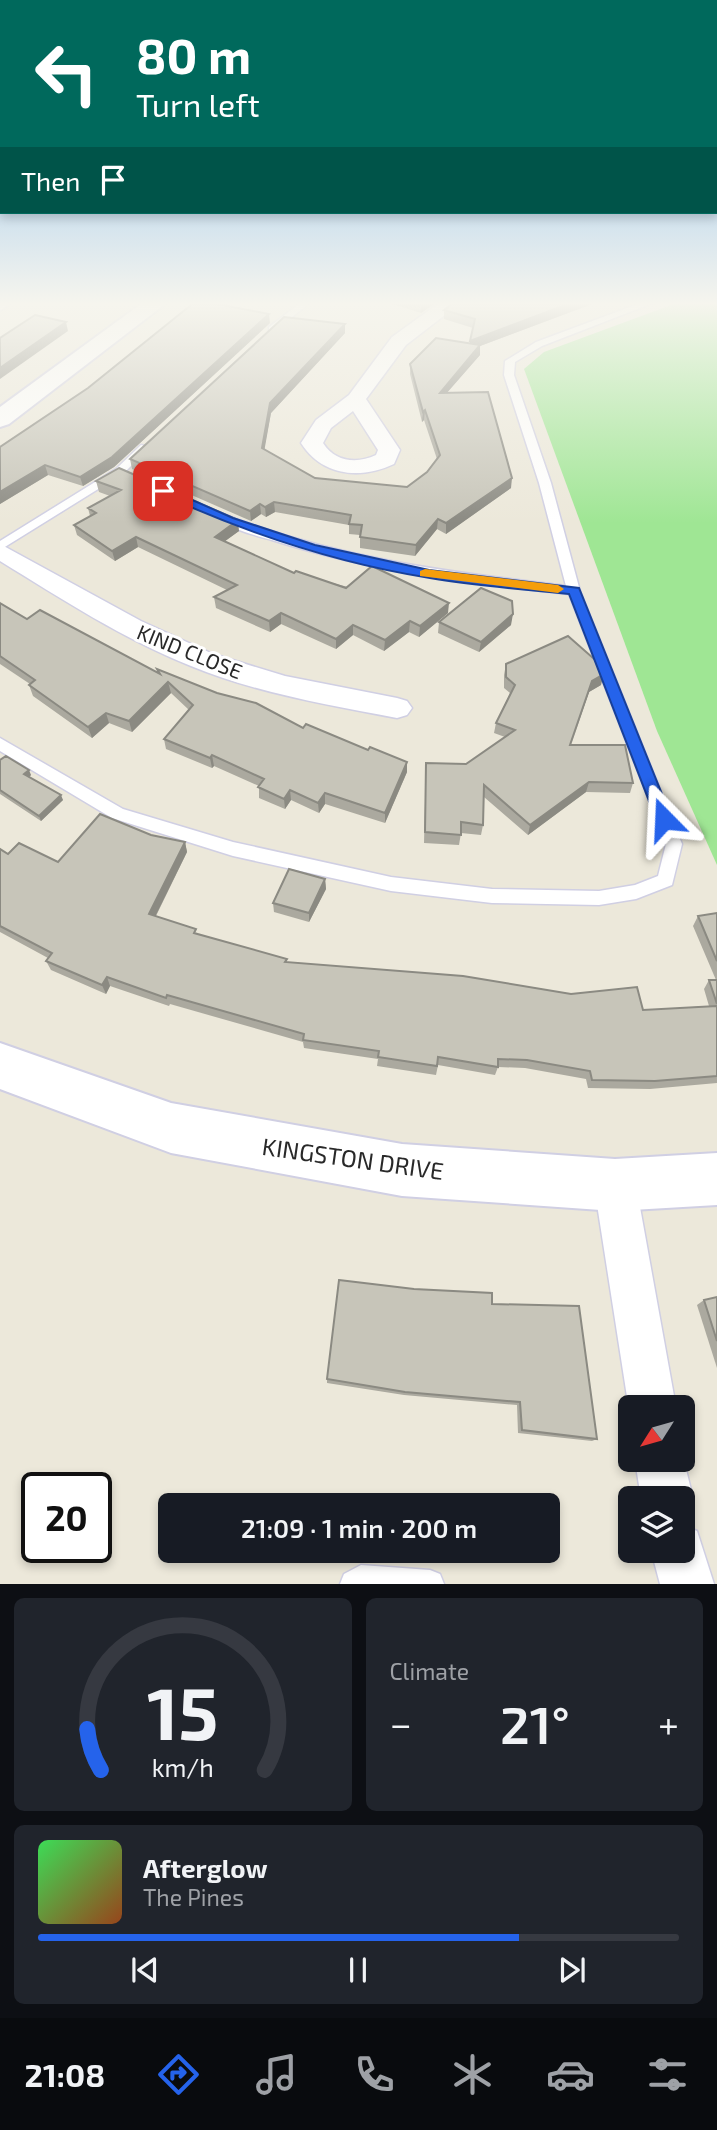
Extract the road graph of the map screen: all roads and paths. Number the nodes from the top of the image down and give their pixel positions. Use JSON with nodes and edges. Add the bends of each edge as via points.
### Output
{"nodes":[{"id":1,"x":59,"y":375,"type":"edge"},
{"id":2,"x":374,"y":375,"type":"edge"},
{"id":3,"x":509,"y":375,"type":"edge"},
{"id":4,"x":356,"y":399,"type":"dead end"},
{"id":5,"x":0,"y":419,"type":"edge"},
{"id":6,"x":158,"y":435,"type":"edge"},
{"id":7,"x":204,"y":509,"type":"edge"},
{"id":8,"x":0,"y":548,"type":"edge"},
{"id":9,"x":574,"y":591,"type":"junction"},
{"id":10,"x":397,"y":708,"type":"dead end"},
{"id":11,"x":0,"y":744,"type":"edge"},
{"id":12,"x":0,"y":1066,"type":"edge"},
{"id":13,"x":717,"y":1179,"type":"edge"},
{"id":14,"x":615,"y":1185,"type":"junction"},
{"id":15,"x":650,"y":1395,"type":"edge"},
{"id":16,"x":681,"y":1563,"type":"edge"},
{"id":17,"x":354,"y":1584,"type":"edge"},
{"id":18,"x":430,"y":1584,"type":"edge"},
{"id":19,"x":687,"y":1584,"type":"edge"}],
"edges":[{"from":1,"to":5,"type":"street"},
{"from":2,"to":4,"type":"street"},
{"from":3,"to":9,"type":"lane"},
{"from":6,"to":8,"type":"lane","via":[[126,473]]},
{"from":7,"to":9,"type":"lane","via":[[324,551],[429,574]]},
{"from":8,"to":10,"type":"street","name":"KIND CLOSE","via":[[115,619],[179,651],[281,686]]},
{"from":9,"to":11,"type":"lane","via":[[674,844],[666,880],[636,892],[599,898],[492,896],[391,884],[233,849],[118,814]]},
{"from":12,"to":14,"type":"street","name":"KINGSTON DRIVE","via":[[184,1131],[402,1170]]},
{"from":13,"to":14,"type":"street","name":"KINGSTON DRIVE"},
{"from":14,"to":15,"type":"street"},
{"from":16,"to":19,"type":"street"},
{"from":17,"to":18,"type":"lane","via":[[361,1579]]}]}
